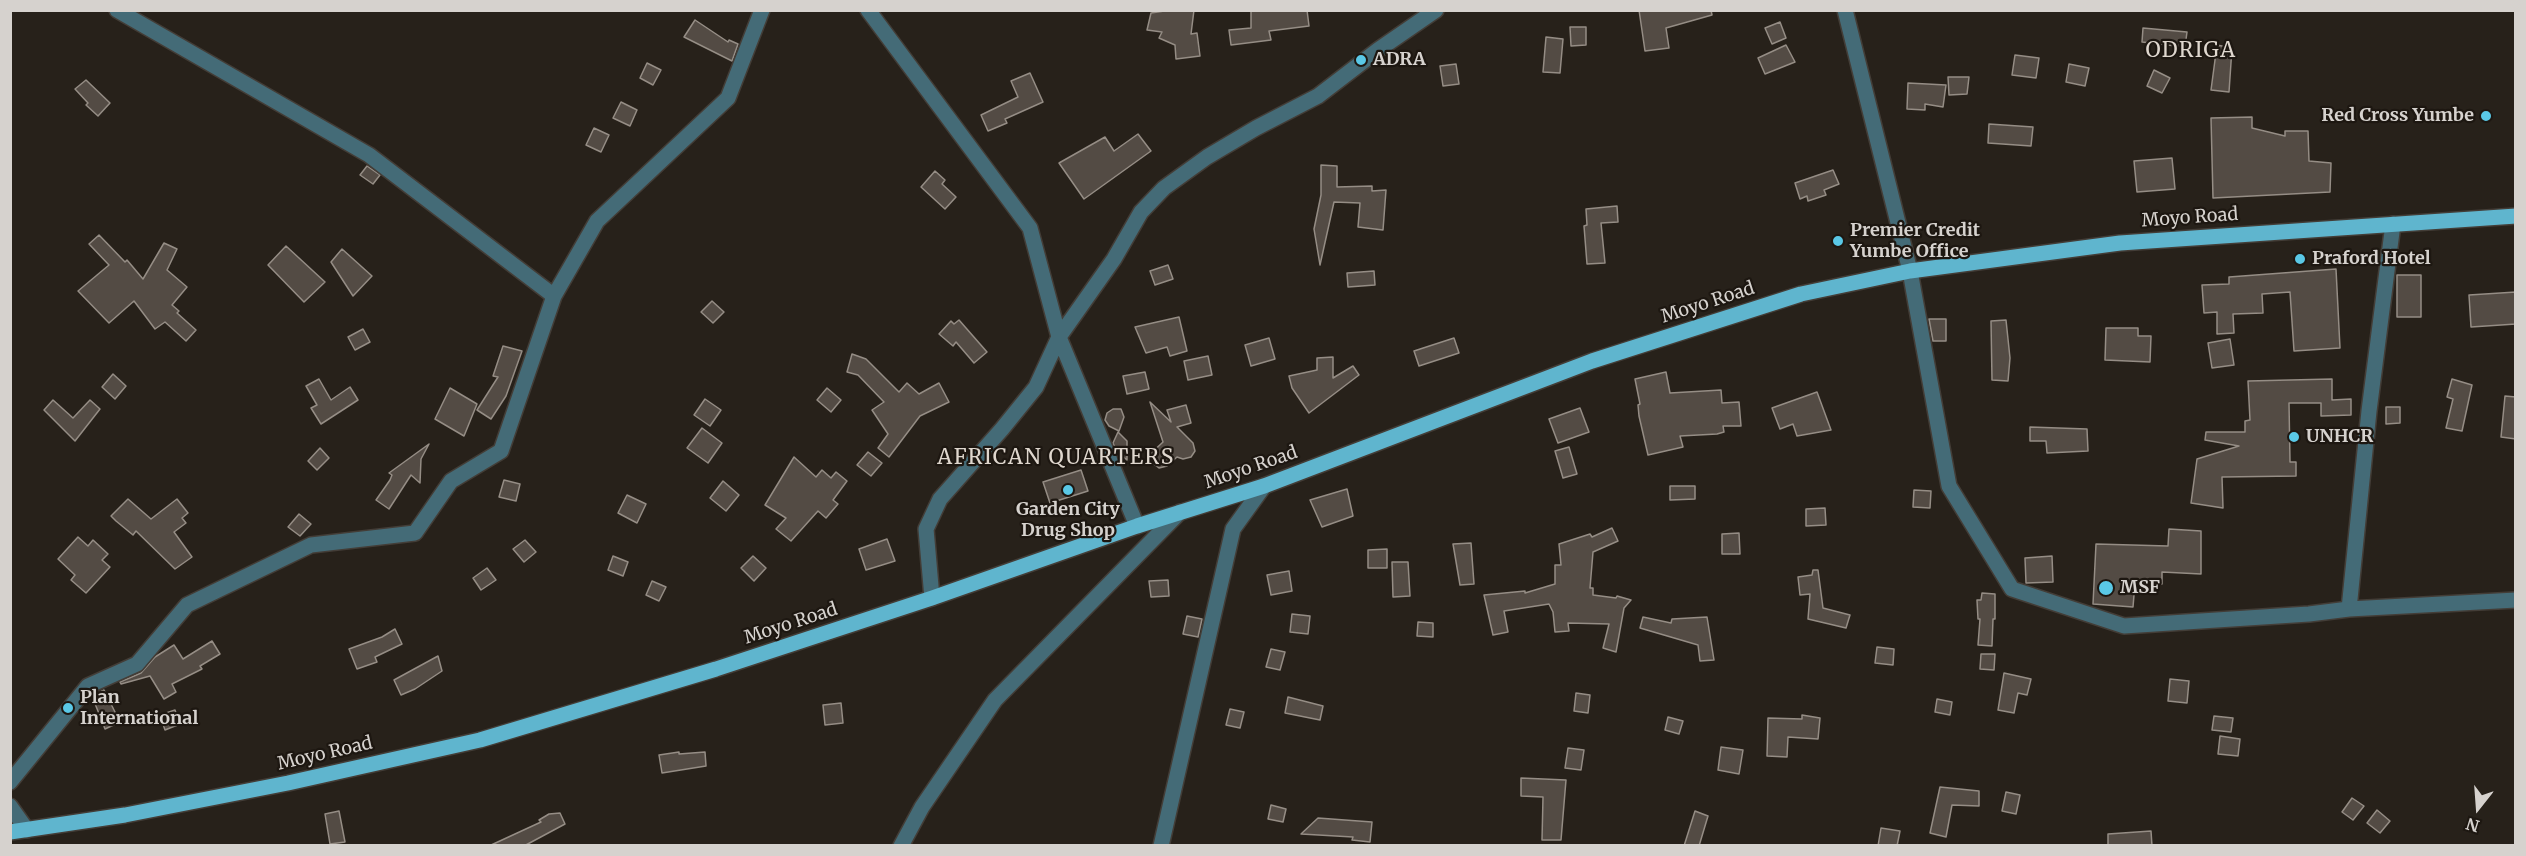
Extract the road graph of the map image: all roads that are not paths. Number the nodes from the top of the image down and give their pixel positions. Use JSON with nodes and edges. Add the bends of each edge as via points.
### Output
{"nodes":[{"id":1,"x":117,"y":10,"type":"edge"},
{"id":2,"x":762,"y":10,"type":"edge"},
{"id":3,"x":868,"y":10,"type":"edge"},
{"id":4,"x":1436,"y":10,"type":"edge"},
{"id":5,"x":1845,"y":10,"type":"edge"},
{"id":6,"x":2516,"y":216,"type":"edge"},
{"id":7,"x":2393,"y":224,"type":"junction"},
{"id":8,"x":1910,"y":271,"type":"junction"},
{"id":9,"x":554,"y":296,"type":"junction"},
{"id":10,"x":1059,"y":337,"type":"junction"},
{"id":11,"x":1264,"y":486,"type":"junction"},
{"id":12,"x":1179,"y":512,"type":"junction"},
{"id":13,"x":1137,"y":526,"type":"junction"},
{"id":14,"x":932,"y":598,"type":"junction"},
{"id":15,"x":2516,"y":600,"type":"edge"},
{"id":16,"x":2349,"y":609,"type":"junction"},
{"id":17,"x":10,"y":782,"type":"edge"},
{"id":18,"x":10,"y":806,"type":"edge"},
{"id":19,"x":27,"y":830,"type":"junction"},
{"id":20,"x":10,"y":832,"type":"edge"},
{"id":21,"x":902,"y":846,"type":"edge"},
{"id":22,"x":1161,"y":846,"type":"edge"}],
"edges":[{"from":1,"to":9,"type":"street","via":[[369,155]]},
{"from":2,"to":9,"type":"street","via":[[728,98],[597,221]]},
{"from":3,"to":10,"type":"street","via":[[1030,228]]},
{"from":4,"to":10,"type":"street","via":[[1318,96],[1256,128],[1164,188],[1141,212],[1114,260]]},
{"from":5,"to":8,"type":"street"},
{"from":6,"to":7,"type":"main road","name":"Moyo Road"},
{"from":7,"to":8,"type":"main road","name":"Moyo Road","via":[[2120,243]]},
{"from":7,"to":16,"type":"street","via":[[2368,411]]},
{"from":8,"to":11,"type":"main road","name":"Moyo Road","via":[[1801,294],[1603,357]]},
{"from":8,"to":16,"type":"street","via":[[1949,486],[2012,590],[2124,626]]},
{"from":9,"to":17,"type":"street","via":[[501,452],[451,481],[415,532],[311,545],[187,605],[137,664],[87,686]]},
{"from":10,"to":13,"type":"street"},
{"from":10,"to":14,"type":"street","via":[[1036,387],[940,499],[926,529]]},
{"from":11,"to":12,"type":"main road","name":"Moyo Road"},
{"from":11,"to":22,"type":"street","via":[[1233,529]]},
{"from":12,"to":13,"type":"main road","name":"Moyo Road"},
{"from":12,"to":21,"type":"street","via":[[994,700],[922,807]]},
{"from":13,"to":14,"type":"main road","name":"Moyo Road"},
{"from":14,"to":19,"type":"main road","name":"Moyo Road","via":[[717,669],[480,740],[276,785]]},
{"from":15,"to":16,"type":"street"},
{"from":18,"to":19,"type":"street"},
{"from":19,"to":20,"type":"main road","name":"Moyo Road"}]}
